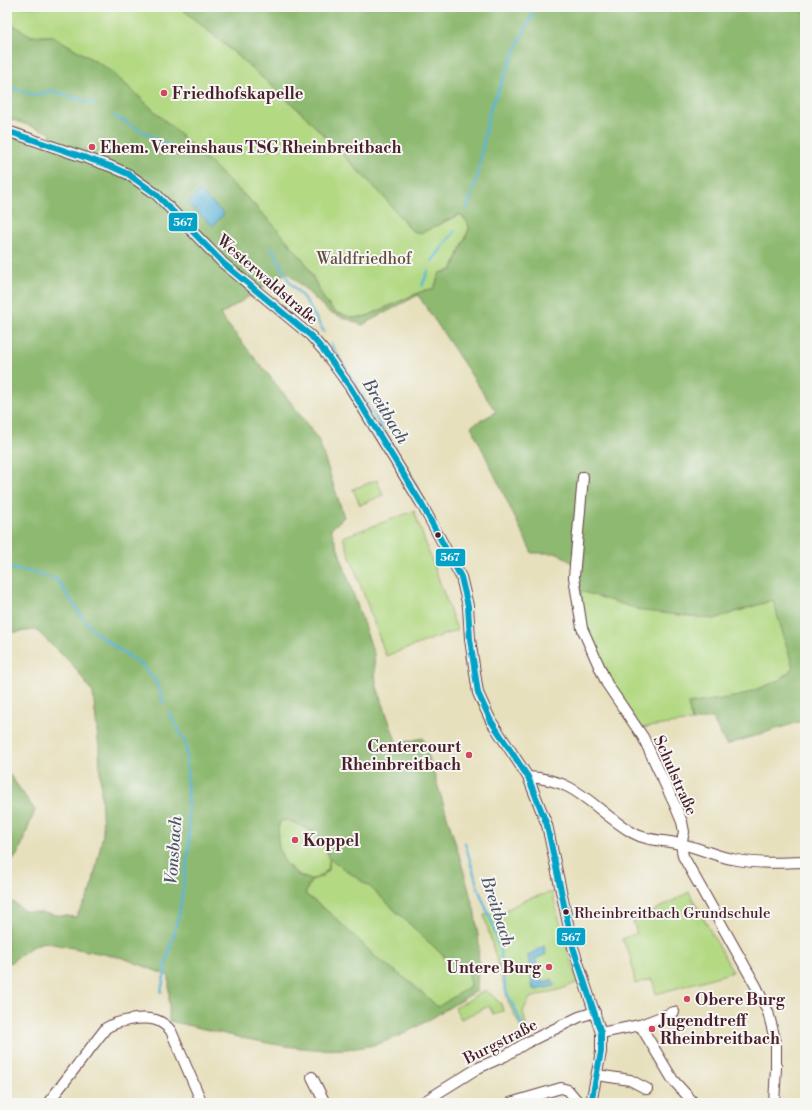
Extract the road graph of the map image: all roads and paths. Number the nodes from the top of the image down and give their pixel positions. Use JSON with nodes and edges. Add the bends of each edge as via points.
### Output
{"nodes":[{"id":1,"x":7,"y":131,"type":"edge"},
{"id":2,"x":582,"y":477,"type":"dead end"},
{"id":3,"x":528,"y":777,"type":"junction"},
{"id":4,"x":681,"y":844,"type":"junction"},
{"id":5,"x":805,"y":862,"type":"edge"},
{"id":6,"x":595,"y":1012,"type":"junction"},
{"id":7,"x":674,"y":1012,"type":"dead end"},
{"id":8,"x":640,"y":1025,"type":"junction"},
{"id":9,"x":601,"y":1033,"type":"junction"},
{"id":10,"x":597,"y":1075,"type":"junction"},
{"id":11,"x":312,"y":1077,"type":"dead end"},
{"id":12,"x":648,"y":1089,"type":"dead end"},
{"id":13,"x":48,"y":1103,"type":"edge"},
{"id":14,"x":202,"y":1103,"type":"edge"},
{"id":15,"x":325,"y":1103,"type":"edge"},
{"id":16,"x":422,"y":1103,"type":"edge"},
{"id":17,"x":510,"y":1103,"type":"edge"},
{"id":18,"x":579,"y":1103,"type":"edge"},
{"id":19,"x":591,"y":1103,"type":"edge"},
{"id":20,"x":694,"y":1103,"type":"edge"},
{"id":21,"x":774,"y":1103,"type":"edge"}],
"edges":[{"from":1,"to":3,"type":"street","name":"Westerwaldstraße","via":[[73,152],[128,174],[156,194],[223,263],[311,336],[324,351],[350,387],[461,577],[468,606],[478,693],[491,721]]},
{"from":2,"to":4,"type":"street","name":"Schulstraße","via":[[574,577],[582,628],[607,684],[643,737],[674,803],[683,827]]},
{"from":3,"to":4,"type":"street","via":[[545,778],[561,783],[584,795],[633,833],[645,839]]},
{"from":3,"to":6,"type":"street","name":"Westerwaldstraße","via":[[547,825],[573,947]]},
{"from":4,"to":5,"type":"street","via":[[732,859],[760,863]]},
{"from":4,"to":21,"type":"street","name":"Schulstraße","via":[[683,856],[768,1012],[776,1043]]},
{"from":6,"to":9,"type":"street","name":"Westerwaldstraße"},
{"from":6,"to":16,"type":"street","name":"Burgstraße","via":[[580,1017],[459,1079]]},
{"from":7,"to":8,"type":"street"},
{"from":8,"to":9,"type":"street"},
{"from":8,"to":20,"type":"street","via":[[673,1080]]},
{"from":9,"to":10,"type":"street","name":"Westerwaldstraße"},
{"from":10,"to":12,"type":"street","via":[[630,1080]]},
{"from":10,"to":19,"type":"street","name":"Westerwaldstraße"},
{"from":11,"to":15,"type":"street"},
{"from":13,"to":14,"type":"street","via":[[106,1028],[119,1022],[146,1019],[162,1023],[171,1031]]},
{"from":17,"to":18,"type":"street","via":[[561,1088],[568,1090]]}]}
